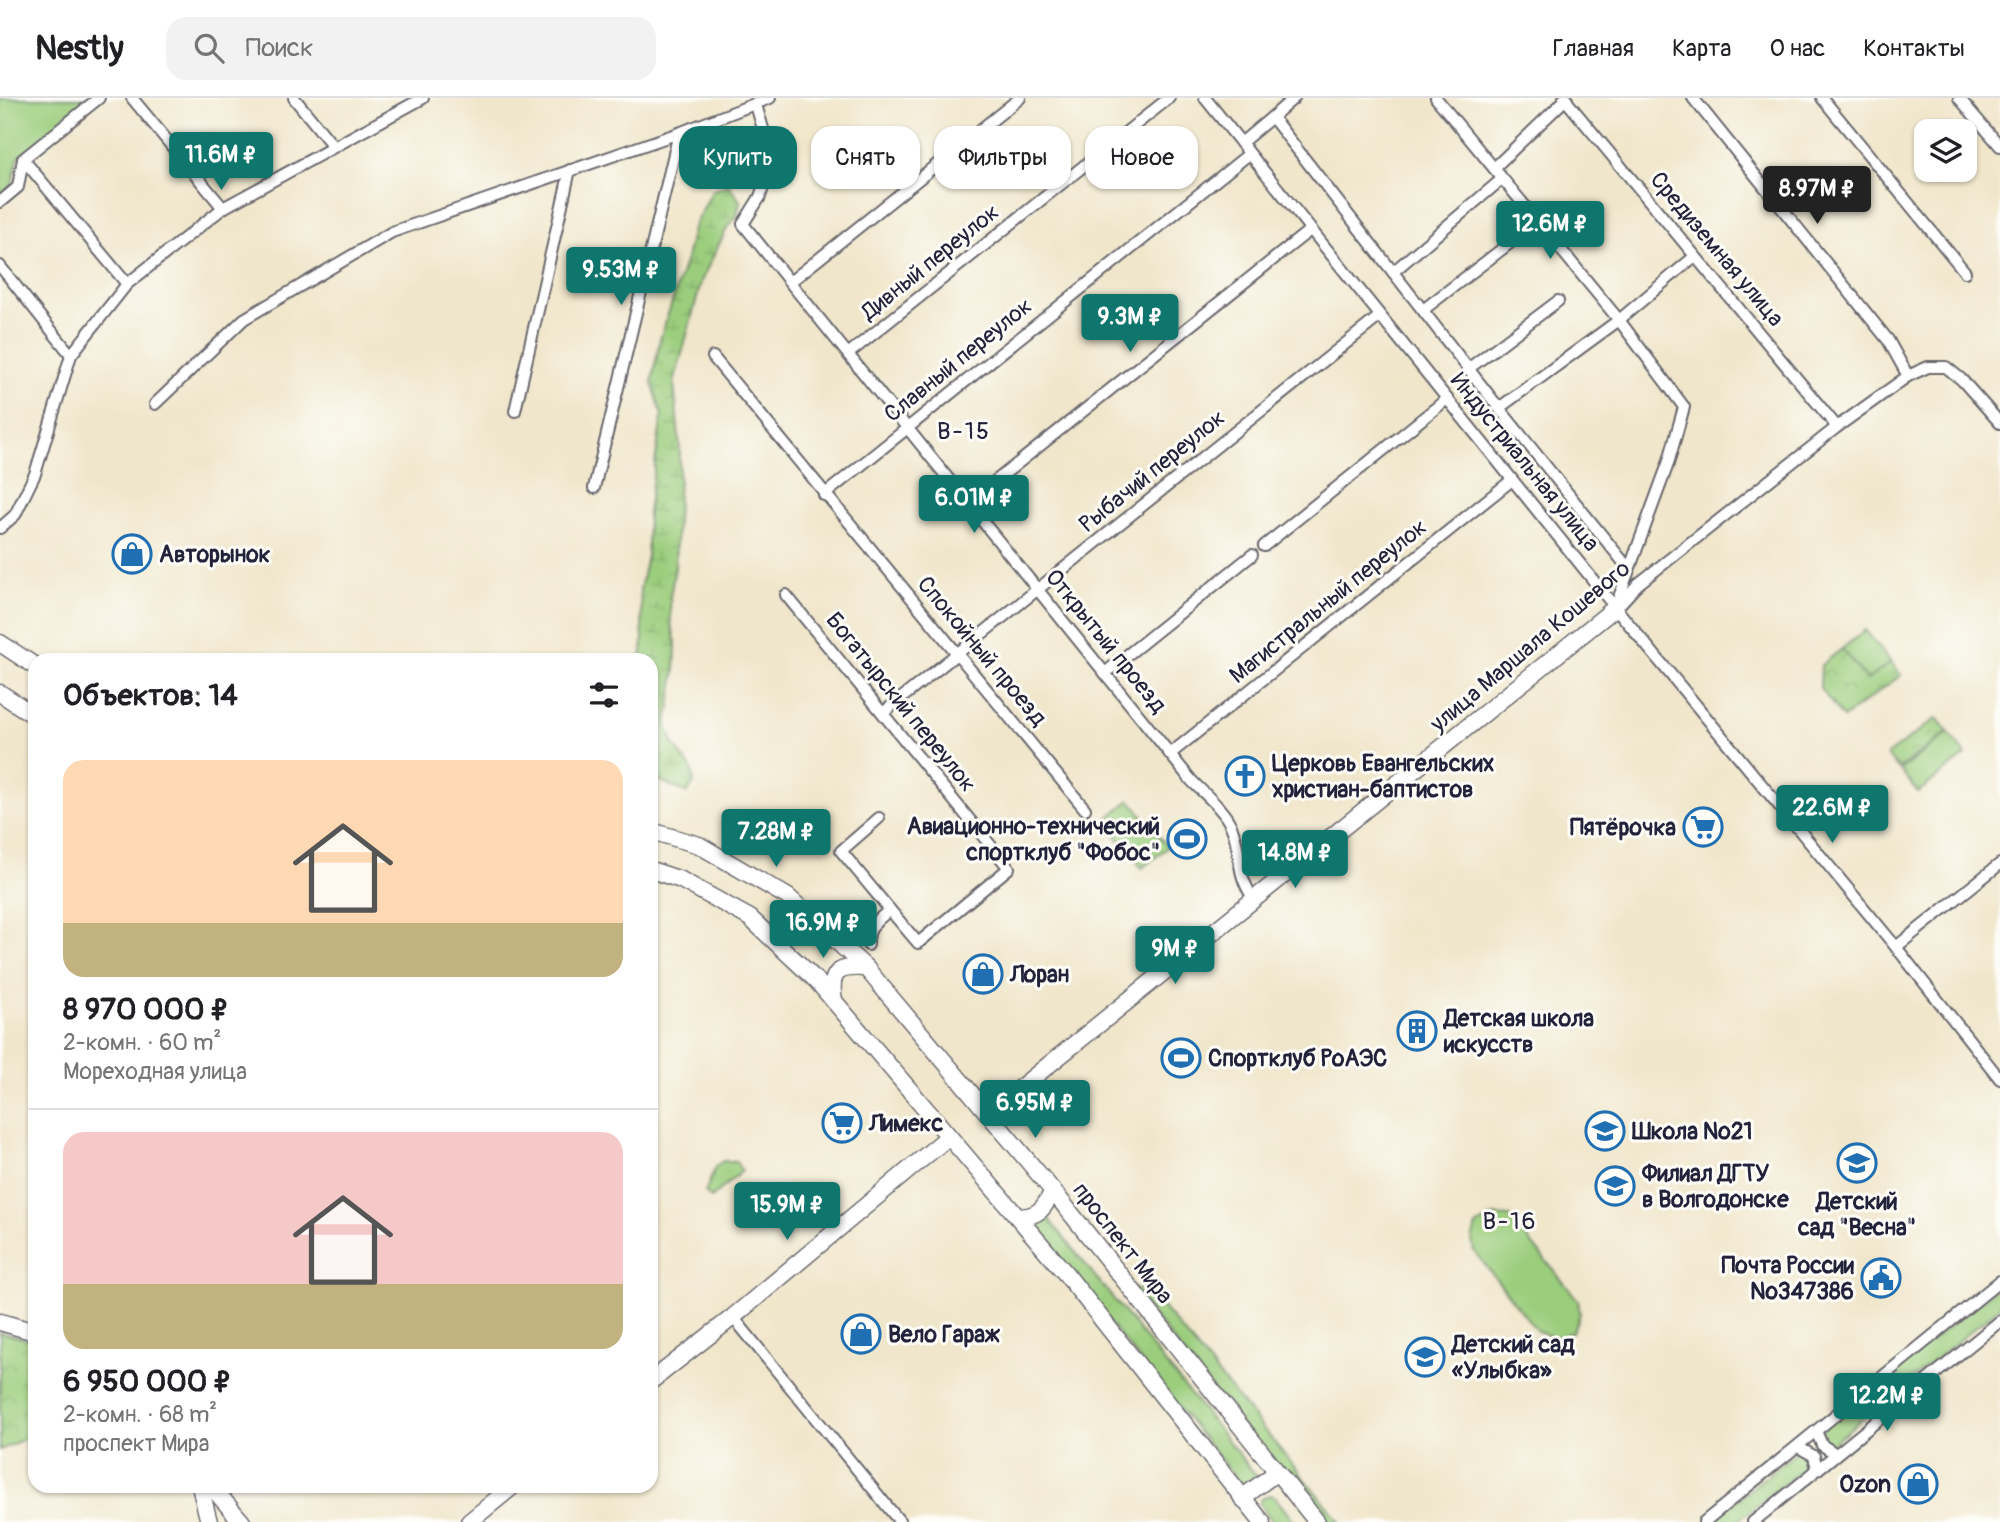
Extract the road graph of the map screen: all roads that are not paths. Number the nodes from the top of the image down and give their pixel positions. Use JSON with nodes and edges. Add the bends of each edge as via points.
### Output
{"nodes":[{"id":1,"x":99,"y":98,"type":"edge"},
{"id":2,"x":132,"y":98,"type":"edge"},
{"id":3,"x":294,"y":98,"type":"edge"},
{"id":4,"x":423,"y":98,"type":"edge"},
{"id":5,"x":770,"y":98,"type":"edge"},
{"id":6,"x":1020,"y":98,"type":"edge"},
{"id":7,"x":1168,"y":98,"type":"edge"},
{"id":8,"x":1205,"y":98,"type":"edge"},
{"id":9,"x":1294,"y":98,"type":"edge"},
{"id":10,"x":1436,"y":98,"type":"edge"},
{"id":11,"x":1565,"y":98,"type":"edge"},
{"id":12,"x":1693,"y":98,"type":"edge"},
{"id":13,"x":1822,"y":98,"type":"edge"},
{"id":14,"x":1959,"y":98,"type":"edge"},
{"id":15,"x":756,"y":105,"type":"junction"},
{"id":16,"x":1272,"y":117,"type":"junction"},
{"id":17,"x":698,"y":126,"type":"edge"},
{"id":18,"x":679,"y":133,"type":"joint"},
{"id":19,"x":1241,"y":143,"type":"junction"},
{"id":20,"x":332,"y":146,"type":"junction"},
{"id":21,"x":2000,"y":146,"type":"edge"},
{"id":22,"x":1250,"y":154,"type":"junction"},
{"id":23,"x":23,"y":159,"type":"junction"},
{"id":24,"x":1494,"y":168,"type":"junction"},
{"id":25,"x":570,"y":170,"type":"junction"},
{"id":26,"x":1502,"y":179,"type":"junction"},
{"id":27,"x":0,"y":202,"type":"edge"},
{"id":28,"x":223,"y":208,"type":"junction"},
{"id":29,"x":1310,"y":230,"type":"junction"},
{"id":30,"x":1510,"y":243,"type":"dead end"},
{"id":31,"x":1695,"y":256,"type":"junction"},
{"id":32,"x":0,"y":267,"type":"edge"},
{"id":33,"x":1393,"y":272,"type":"junction"},
{"id":34,"x":1965,"y":272,"type":"dead end"},
{"id":35,"x":790,"y":282,"type":"junction"},
{"id":36,"x":127,"y":284,"type":"junction"},
{"id":37,"x":1558,"y":301,"type":"dead end"},
{"id":38,"x":1423,"y":310,"type":"junction"},
{"id":39,"x":1380,"y":316,"type":"junction"},
{"id":40,"x":1619,"y":320,"type":"junction"},
{"id":41,"x":848,"y":354,"type":"junction"},
{"id":42,"x":71,"y":355,"type":"junction"},
{"id":43,"x":713,"y":358,"type":"dead end"},
{"id":44,"x":1468,"y":369,"type":"junction"},
{"id":45,"x":1908,"y":376,"type":"junction"},
{"id":46,"x":1447,"y":399,"type":"junction"},
{"id":47,"x":155,"y":404,"type":"dead end"},
{"id":48,"x":1499,"y":408,"type":"junction"},
{"id":49,"x":515,"y":411,"type":"dead end"},
{"id":50,"x":2000,"y":423,"type":"edge"},
{"id":51,"x":1837,"y":427,"type":"junction"},
{"id":52,"x":907,"y":428,"type":"junction"},
{"id":53,"x":1512,"y":480,"type":"junction"},
{"id":54,"x":594,"y":488,"type":"dead end"},
{"id":55,"x":824,"y":495,"type":"junction"},
{"id":56,"x":968,"y":503,"type":"junction"},
{"id":57,"x":0,"y":528,"type":"edge"},
{"id":58,"x":1264,"y":546,"type":"dead end"},
{"id":59,"x":1252,"y":555,"type":"dead end"},
{"id":60,"x":1629,"y":569,"type":"junction"},
{"id":61,"x":1038,"y":589,"type":"junction"},
{"id":62,"x":786,"y":595,"type":"dead end"},
{"id":63,"x":1614,"y":606,"type":"junction"},
{"id":64,"x":0,"y":643,"type":"edge"},
{"id":65,"x":958,"y":655,"type":"junction"},
{"id":66,"x":28,"y":661,"type":"edge"},
{"id":67,"x":1105,"y":673,"type":"junction"},
{"id":68,"x":0,"y":693,"type":"edge"},
{"id":69,"x":28,"y":711,"type":"edge"},
{"id":70,"x":884,"y":712,"type":"junction"},
{"id":71,"x":1170,"y":754,"type":"junction"},
{"id":72,"x":1085,"y":809,"type":"dead end"},
{"id":73,"x":880,"y":818,"type":"dead end"},
{"id":74,"x":658,"y":833,"type":"edge"},
{"id":75,"x":2000,"y":864,"type":"edge"},
{"id":76,"x":658,"y":872,"type":"edge"},
{"id":77,"x":1253,"y":898,"type":"junction"},
{"id":78,"x":890,"y":910,"type":"junction"},
{"id":79,"x":868,"y":945,"type":"dead end"},
{"id":80,"x":1896,"y":947,"type":"junction"},
{"id":81,"x":866,"y":968,"type":"junction"},
{"id":82,"x":834,"y":1000,"type":"junction"},
{"id":83,"x":2000,"y":1079,"type":"edge"},
{"id":84,"x":988,"y":1112,"type":"junction"},
{"id":85,"x":947,"y":1135,"type":"junction"},
{"id":86,"x":1053,"y":1191,"type":"junction"},
{"id":87,"x":1018,"y":1217,"type":"junction"},
{"id":88,"x":2000,"y":1281,"type":"edge"},
{"id":89,"x":733,"y":1317,"type":"junction"},
{"id":90,"x":2000,"y":1321,"type":"edge"},
{"id":91,"x":0,"y":1324,"type":"edge"},
{"id":92,"x":28,"y":1332,"type":"edge"},
{"id":93,"x":658,"y":1373,"type":"edge"},
{"id":94,"x":658,"y":1374,"type":"edge"},
{"id":95,"x":1816,"y":1431,"type":"junction"},
{"id":96,"x":1798,"y":1447,"type":"junction"},
{"id":97,"x":1836,"y":1454,"type":"junction"},
{"id":98,"x":1817,"y":1469,"type":"junction"},
{"id":99,"x":1277,"y":1472,"type":"junction"},
{"id":100,"x":202,"y":1493,"type":"edge"},
{"id":101,"x":218,"y":1493,"type":"edge"},
{"id":102,"x":507,"y":1493,"type":"edge"},
{"id":103,"x":508,"y":1493,"type":"edge"},
{"id":104,"x":1242,"y":1498,"type":"junction"},
{"id":105,"x":209,"y":1522,"type":"edge"},
{"id":106,"x":243,"y":1522,"type":"edge"},
{"id":107,"x":469,"y":1522,"type":"edge"},
{"id":108,"x":474,"y":1522,"type":"edge"},
{"id":109,"x":900,"y":1522,"type":"edge"},
{"id":110,"x":1262,"y":1522,"type":"edge"},
{"id":111,"x":1317,"y":1522,"type":"edge"},
{"id":112,"x":1704,"y":1522,"type":"edge"},
{"id":113,"x":1753,"y":1522,"type":"edge"}],
"edges":[{"from":1,"to":23,"type":"street"},
{"from":2,"to":28,"type":"street"},
{"from":3,"to":20,"type":"street"},
{"from":4,"to":20,"type":"street"},
{"from":5,"to":15,"type":"street"},
{"from":6,"to":35,"type":"street"},
{"from":7,"to":41,"type":"street","name":"Дивный переулок"},
{"from":8,"to":19,"type":"street","name":"Индустриальная улица"},
{"from":9,"to":16,"type":"street"},
{"from":10,"to":24,"type":"street"},
{"from":11,"to":24,"type":"street"},
{"from":11,"to":31,"type":"street","name":"Средиземная улица"},
{"from":12,"to":45,"type":"street","via":[[1888,340]]},
{"from":13,"to":34,"type":"street"},
{"from":14,"to":21,"type":"street"},
{"from":15,"to":17,"type":"street"},
{"from":15,"to":35,"type":"street","name":"Открытый проезд","via":[[772,159],[760,197],[743,224]]},
{"from":16,"to":19,"type":"street"},
{"from":16,"to":33,"type":"street"},
{"from":18,"to":25,"type":"street"},
{"from":18,"to":54,"type":"street"},
{"from":19,"to":22,"type":"street","name":"Индустриальная улица"},
{"from":20,"to":28,"type":"street"},
{"from":22,"to":29,"type":"street","name":"Индустриальная улица"},
{"from":22,"to":52,"type":"street","name":"Славный переулок"},
{"from":23,"to":27,"type":"street","via":[[18,187]]},
{"from":23,"to":36,"type":"street"},
{"from":24,"to":26,"type":"street"},
{"from":25,"to":47,"type":"street","via":[[392,232],[244,319]]},
{"from":25,"to":49,"type":"street"},
{"from":26,"to":33,"type":"street"},
{"from":26,"to":40,"type":"street"},
{"from":28,"to":36,"type":"street"},
{"from":29,"to":39,"type":"street","name":"Индустриальная улица"},
{"from":29,"to":56,"type":"street"},
{"from":30,"to":38,"type":"street"},
{"from":31,"to":40,"type":"street"},
{"from":31,"to":51,"type":"street","name":"Средиземная улица"},
{"from":32,"to":42,"type":"street"},
{"from":33,"to":38,"type":"street"},
{"from":35,"to":41,"type":"street","name":"Открытый проезд"},
{"from":36,"to":42,"type":"street"},
{"from":37,"to":44,"type":"street"},
{"from":38,"to":44,"type":"street"},
{"from":39,"to":46,"type":"street","name":"Индустриальная улица"},
{"from":39,"to":61,"type":"street","name":"Рыбачий переулок"},
{"from":40,"to":48,"type":"street"},
{"from":40,"to":60,"type":"street","via":[[1684,407]]},
{"from":41,"to":52,"type":"street","name":"Открытый проезд"},
{"from":42,"to":57,"type":"street","via":[[34,474],[15,515]]},
{"from":43,"to":55,"type":"street","name":"Спокойный проезд"},
{"from":44,"to":48,"type":"street"},
{"from":45,"to":50,"type":"street","via":[[1928,367],[1946,367]]},
{"from":45,"to":51,"type":"street","name":"улица Маршала Кошевого"},
{"from":46,"to":53,"type":"street","name":"Индустриальная улица"},
{"from":46,"to":58,"type":"street"},
{"from":48,"to":60,"type":"street"},
{"from":51,"to":63,"type":"street","name":"улица Маршала Кошевого"},
{"from":52,"to":55,"type":"street","name":"Славный переулок"},
{"from":52,"to":56,"type":"street","name":"Открытый проезд"},
{"from":53,"to":63,"type":"street","name":"Индустриальная улица"},
{"from":53,"to":71,"type":"street","name":"Магистральный переулок"},
{"from":55,"to":65,"type":"street","name":"Спокойный проезд"},
{"from":56,"to":61,"type":"street","name":"Открытый проезд"},
{"from":59,"to":67,"type":"street"},
{"from":60,"to":63,"type":"street"},
{"from":61,"to":65,"type":"street","name":"Рыбачий переулок"},
{"from":61,"to":67,"type":"street","name":"Открытый проезд"},
{"from":62,"to":70,"type":"street","name":"Богатырский переулок"},
{"from":63,"to":77,"type":"main road","name":"улица Маршала Кошевого"},
{"from":63,"to":80,"type":"street","name":"Индустриальная улица"},
{"from":64,"to":66,"type":"main road"},
{"from":65,"to":70,"type":"street","name":"Рыбачий переулок"},
{"from":65,"to":72,"type":"street","name":"Спокойный проезд"},
{"from":67,"to":71,"type":"street","name":"Открытый проезд"},
{"from":68,"to":69,"type":"main road"},
{"from":70,"to":78,"type":"street","name":"Богатырский переулок","via":[[1009,868],[918,943]]},
{"from":71,"to":77,"type":"street","name":"Открытый проезд","via":[[1232,827],[1239,871]]},
{"from":73,"to":78,"type":"street","via":[[841,851]]},
{"from":74,"to":81,"type":"main road","name":"проспект Мира","via":[[699,845],[788,897]]},
{"from":75,"to":80,"type":"street"},
{"from":76,"to":82,"type":"main road","via":[[750,918]]},
{"from":77,"to":84,"type":"main road","name":"улица Маршала Кошевого"},
{"from":78,"to":79,"type":"street","via":[[873,923]]},
{"from":80,"to":83,"type":"street","name":"Индустриальная улица"},
{"from":81,"to":82,"type":"main road","via":[[838,971],[831,983]]},
{"from":81,"to":84,"type":"main road","name":"проспект Мира"},
{"from":82,"to":85,"type":"main road"},
{"from":84,"to":86,"type":"main road","name":"проспект Мира"},
{"from":85,"to":87,"type":"main road"},
{"from":85,"to":89,"type":"main road"},
{"from":85,"to":93,"type":"main road"},
{"from":86,"to":87,"type":"main road","via":[[1044,1210]]},
{"from":86,"to":99,"type":"main road","name":"проспект Мира"},
{"from":87,"to":104,"type":"main road"},
{"from":88,"to":95,"type":"street"},
{"from":89,"to":94,"type":"main road"},
{"from":89,"to":109,"type":"street"},
{"from":90,"to":97,"type":"street"},
{"from":91,"to":92,"type":"main road"},
{"from":95,"to":96,"type":"street"},
{"from":95,"to":97,"type":"street","via":[[1822,1445]]},
{"from":96,"to":98,"type":"street","via":[[1814,1456]]},
{"from":96,"to":112,"type":"street"},
{"from":97,"to":98,"type":"street"},
{"from":98,"to":113,"type":"street"},
{"from":99,"to":104,"type":"main road"},
{"from":99,"to":111,"type":"main road","name":"проспект Мира"},
{"from":100,"to":105,"type":"main road"},
{"from":101,"to":106,"type":"main road"},
{"from":102,"to":107,"type":"main road"},
{"from":103,"to":108,"type":"main road"},
{"from":104,"to":110,"type":"main road"}]}
